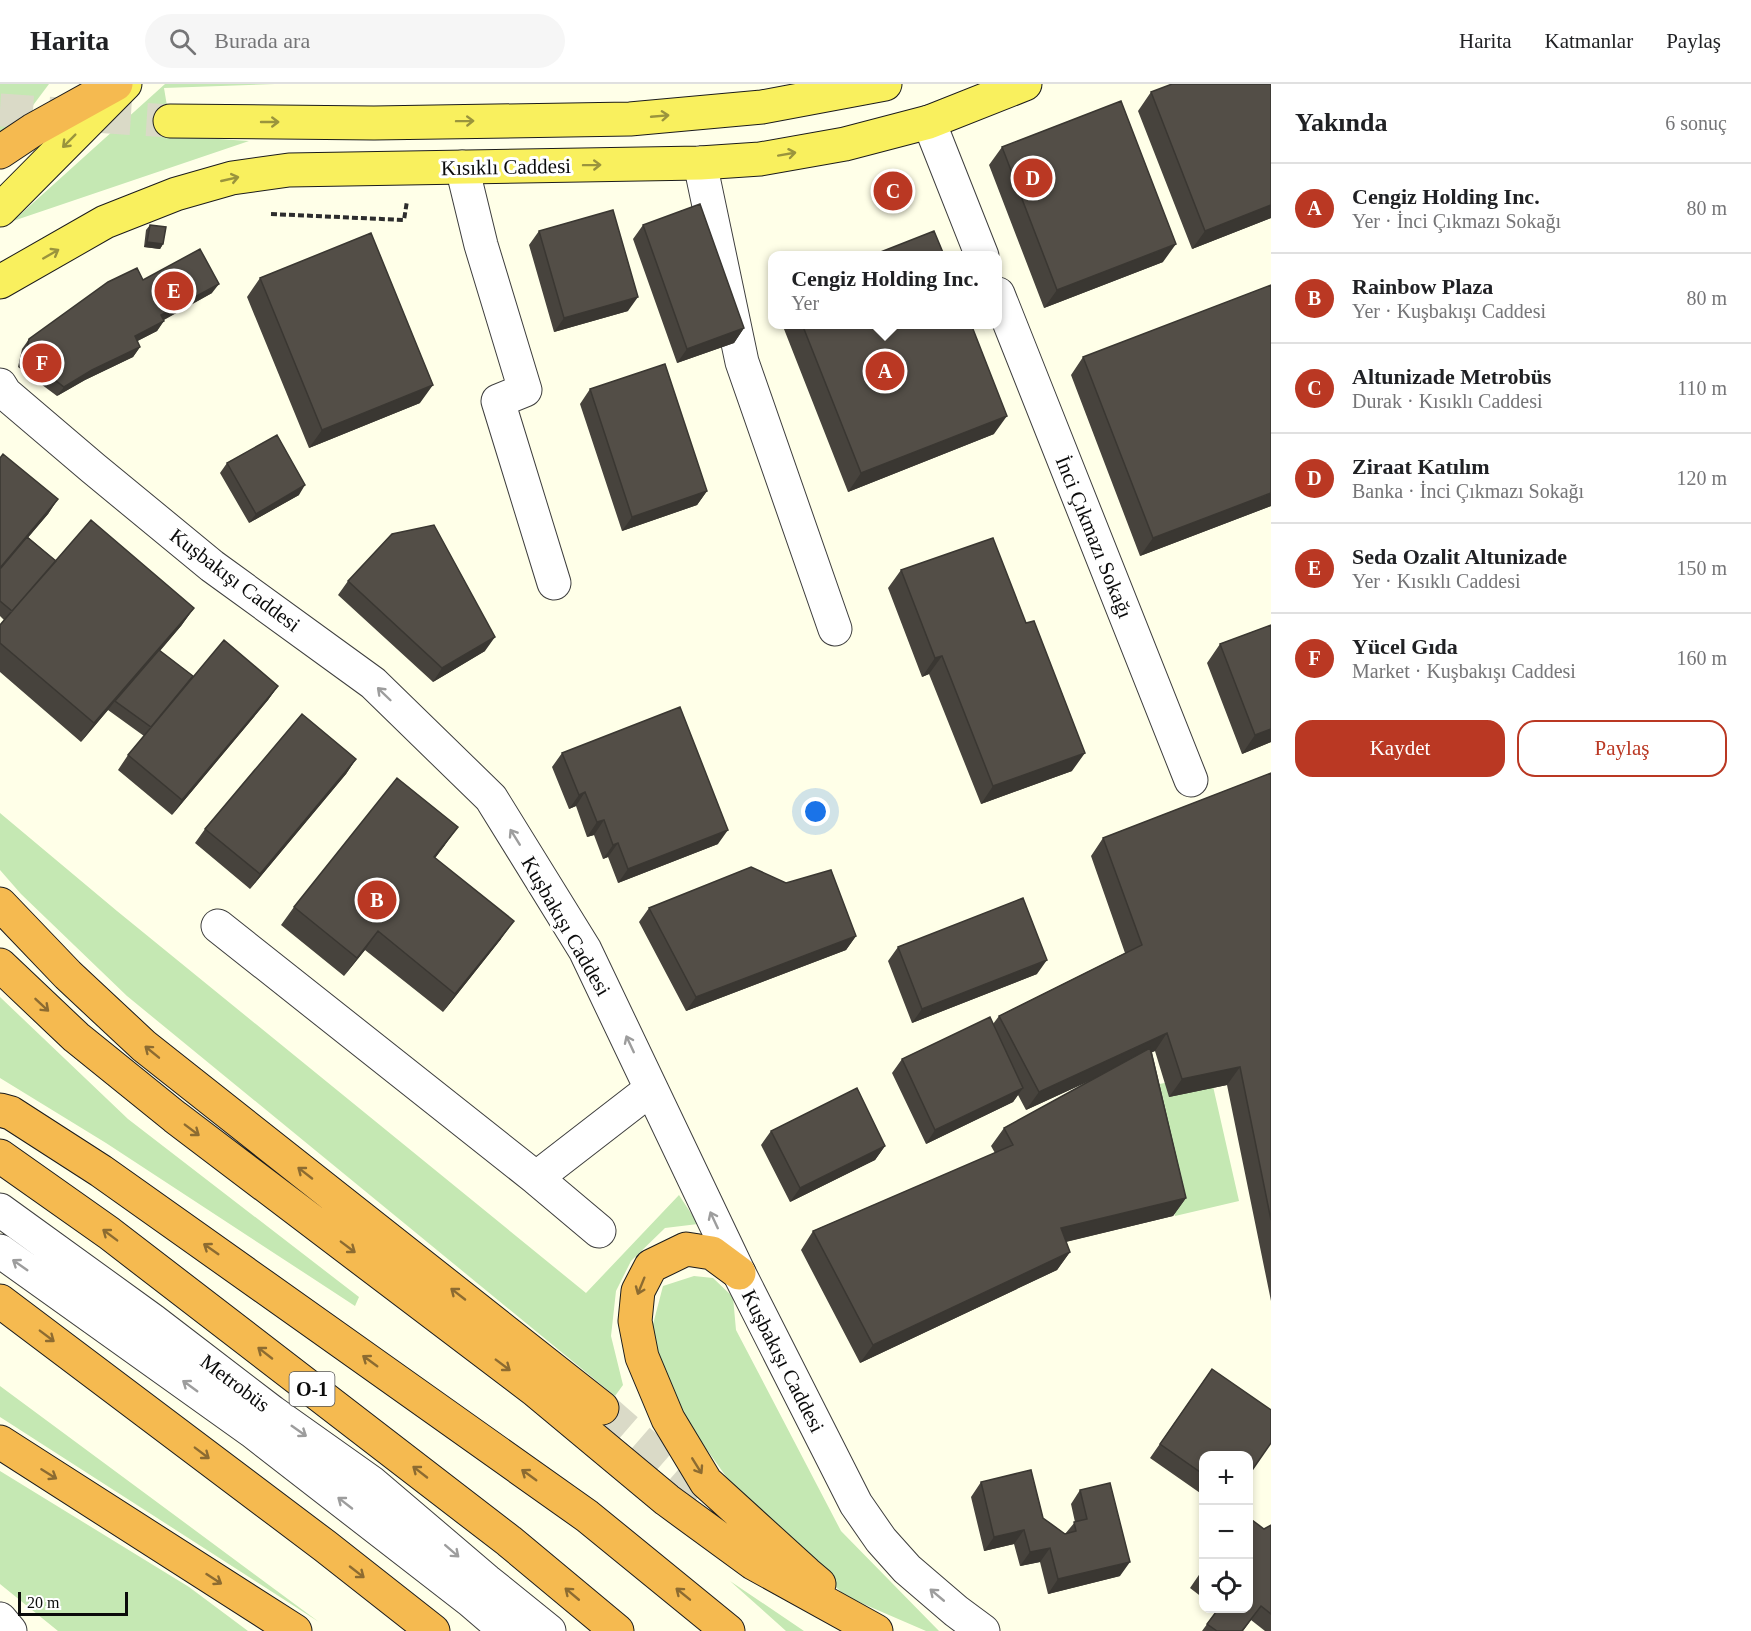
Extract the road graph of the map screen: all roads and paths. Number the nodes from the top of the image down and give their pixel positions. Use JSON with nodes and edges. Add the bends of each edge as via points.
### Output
{"nodes":[{"id":1,"x":116,"y":84,"type":"edge"},
{"id":2,"x":125,"y":84,"type":"edge"},
{"id":3,"x":885,"y":84,"type":"edge"},
{"id":4,"x":1025,"y":84,"type":"edge"},
{"id":5,"x":170,"y":121,"type":"tunnel mouth"},
{"id":6,"x":929,"y":122,"type":"junction"},
{"id":7,"x":0,"y":152,"type":"edge"},
{"id":8,"x":700,"y":163,"type":"junction"},
{"id":9,"x":462,"y":167,"type":"junction"},
{"id":10,"x":411,"y":168,"type":"junction"},
{"id":11,"x":0,"y":210,"type":"edge"},
{"id":12,"x":271,"y":214,"type":"dead end"},
{"id":13,"x":980,"y":251,"type":"edge"},
{"id":14,"x":0,"y":282,"type":"edge"},
{"id":15,"x":1002,"y":304,"type":"edge"},
{"id":16,"x":0,"y":385,"type":"edge"},
{"id":17,"x":555,"y":584,"type":"dead end"},
{"id":18,"x":835,"y":629,"type":"dead end"},
{"id":19,"x":1191,"y":780,"type":"dead end"},
{"id":20,"x":0,"y":904,"type":"edge"},
{"id":21,"x":218,"y":926,"type":"dead end"},
{"id":22,"x":0,"y":965,"type":"edge"},
{"id":23,"x":651,"y":1089,"type":"junction"},
{"id":24,"x":0,"y":1110,"type":"edge"},
{"id":25,"x":0,"y":1156,"type":"edge"},
{"id":26,"x":536,"y":1178,"type":"junction"},
{"id":27,"x":0,"y":1210,"type":"edge"},
{"id":28,"x":599,"y":1231,"type":"dead end"},
{"id":29,"x":0,"y":1251,"type":"edge"},
{"id":30,"x":739,"y":1273,"type":"junction"},
{"id":31,"x":0,"y":1300,"type":"edge"},
{"id":32,"x":602,"y":1408,"type":"tunnel mouth"},
{"id":33,"x":0,"y":1442,"type":"edge"},
{"id":34,"x":0,"y":1619,"type":"edge"},
{"id":35,"x":10,"y":1631,"type":"edge"},
{"id":36,"x":295,"y":1631,"type":"edge"},
{"id":37,"x":433,"y":1631,"type":"edge"},
{"id":38,"x":506,"y":1631,"type":"edge"},
{"id":39,"x":549,"y":1631,"type":"edge"},
{"id":40,"x":617,"y":1631,"type":"edge"},
{"id":41,"x":728,"y":1631,"type":"edge"},
{"id":42,"x":878,"y":1631,"type":"edge"},
{"id":43,"x":983,"y":1631,"type":"edge"}],
"edges":[{"from":1,"to":7,"type":"highway"},
{"from":2,"to":11,"type":"main road","one_way":true},
{"from":5,"to":3,"type":"main road","one_way":true,"via":[[630,119],[762,107]]},
{"from":4,"to":6,"type":"main road","name":"Kısıklı Caddesi"},
{"from":8,"to":6,"type":"main road","name":"Kısıklı Caddesi","one_way":true,"via":[[760,159],[834,146]]},
{"from":6,"to":13,"type":"street"},
{"from":9,"to":8,"type":"main road","name":"Kısıklı Caddesi","one_way":true},
{"from":8,"to":18,"type":"street","via":[[742,362]]},
{"from":9,"to":10,"type":"main road","name":"Kısıklı Caddesi"},
{"from":9,"to":17,"type":"street","via":[[525,390],[498,401]]},
{"from":10,"to":12,"type":"path","via":[[404,220]]},
{"from":14,"to":10,"type":"main road","name":"Kısıklı Caddesi","one_way":true,"via":[[105,222],[176,194],[232,178],[289,170]]},
{"from":15,"to":19,"type":"street","name":"İnci Çıkmazı Sokağı"},
{"from":23,"to":16,"type":"street","name":"Kuşbakışı Caddesi","one_way":true,"via":[[585,950],[490,798],[373,683],[212,566]]},
{"from":32,"to":20,"type":"highway","one_way":true,"via":[[144,1046]]},
{"from":21,"to":26,"type":"street"},
{"from":22,"to":42,"type":"highway","one_way":true,"via":[[76,1037],[157,1102],[536,1390],[667,1500],[753,1563]]},
{"from":23,"to":26,"type":"street"},
{"from":30,"to":23,"type":"street","name":"Kuşbakışı Caddesi","one_way":true},
{"from":41,"to":24,"type":"highway","one_way":true,"via":[[578,1509],[101,1172],[11,1113]]},
{"from":40,"to":25,"type":"highway","number":"O-1","one_way":true,"via":[[509,1541],[109,1233]]},
{"from":26,"to":28,"type":"street"},
{"from":27,"to":39,"type":"street","name":"Metrobüs","one_way":true,"via":[[372,1483]]},
{"from":38,"to":29,"type":"street","name":"Metrobüs","one_way":true,"via":[[252,1431]]},
{"from":30,"to":42,"type":"highway","one_way":true,"via":[[712,1253],[686,1249],[651,1266],[638,1291],[635,1321],[642,1357],[668,1419],[706,1482],[806,1573]]},
{"from":43,"to":30,"type":"street","name":"Kuşbakışı Caddesi","one_way":true,"via":[[907,1569],[856,1504]]},
{"from":31,"to":37,"type":"highway","one_way":true},
{"from":33,"to":36,"type":"highway","one_way":true},
{"from":34,"to":35,"type":"street"}]}
